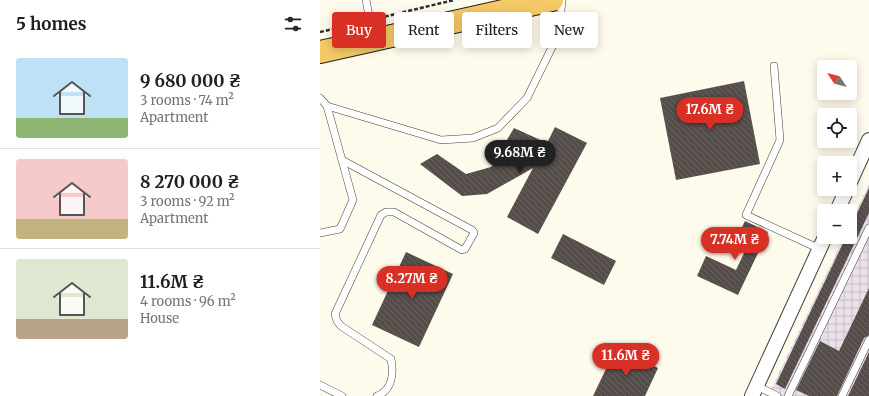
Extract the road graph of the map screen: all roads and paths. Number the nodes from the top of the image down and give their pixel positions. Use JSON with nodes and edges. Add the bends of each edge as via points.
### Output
{"nodes":[{"id":1,"x":366,"y":0,"type":"edge"},
{"id":2,"x":454,"y":0,"type":"edge"},
{"id":3,"x":552,"y":0,"type":"edge"},
{"id":4,"x":562,"y":0,"type":"edge"},
{"id":5,"x":368,"y":12,"type":"edge"},
{"id":6,"x":386,"y":25,"type":"edge"},
{"id":7,"x":386,"y":28,"type":"edge"},
{"id":8,"x":320,"y":32,"type":"edge"},
{"id":9,"x":332,"y":32,"type":"edge"},
{"id":10,"x":332,"y":47,"type":"edge"},
{"id":11,"x":320,"y":52,"type":"edge"},
{"id":12,"x":774,"y":66,"type":"dead end"},
{"id":13,"x":320,"y":98,"type":"edge"},
{"id":14,"x":327,"y":106,"type":"junction"},
{"id":15,"x":869,"y":140,"type":"edge"},
{"id":16,"x":342,"y":160,"type":"junction"},
{"id":17,"x":857,"y":167,"type":"edge"},
{"id":18,"x":869,"y":228,"type":"edge"},
{"id":19,"x":320,"y":233,"type":"edge"},
{"id":20,"x":817,"y":241,"type":"edge"},
{"id":21,"x":823,"y":244,"type":"edge"},
{"id":22,"x":869,"y":340,"type":"edge"},
{"id":23,"x":320,"y":385,"type":"edge"},
{"id":24,"x":754,"y":391,"type":"edge"},
{"id":25,"x":342,"y":396,"type":"edge"},
{"id":26,"x":377,"y":396,"type":"edge"},
{"id":27,"x":777,"y":396,"type":"edge"},
{"id":28,"x":788,"y":396,"type":"edge"},
{"id":29,"x":842,"y":396,"type":"edge"}],
"edges":[{"from":1,"to":5,"type":"lane"},
{"from":2,"to":6,"type":"path"},
{"from":3,"to":7,"type":"main road"},
{"from":4,"to":14,"type":"lane","via":[[559,32],[553,46],[527,98],[498,128],[473,138],[441,140]]},
{"from":8,"to":9,"type":"path"},
{"from":10,"to":11,"type":"main road"},
{"from":12,"to":20,"type":"lane","via":[[780,140],[746,215]]},
{"from":13,"to":14,"type":"lane"},
{"from":14,"to":16,"type":"lane"},
{"from":15,"to":17,"type":"street"},
{"from":16,"to":19,"type":"lane","via":[[353,200],[340,230]]},
{"from":16,"to":26,"type":"lane","via":[[474,233],[462,250],[394,212],[381,215],[335,314],[341,326],[391,360],[392,379],[384,393]]},
{"from":18,"to":28,"type":"lane"},
{"from":21,"to":24,"type":"street"},
{"from":22,"to":29,"type":"lane"},
{"from":23,"to":25,"type":"lane"},
{"from":24,"to":27,"type":"lane"}]}
